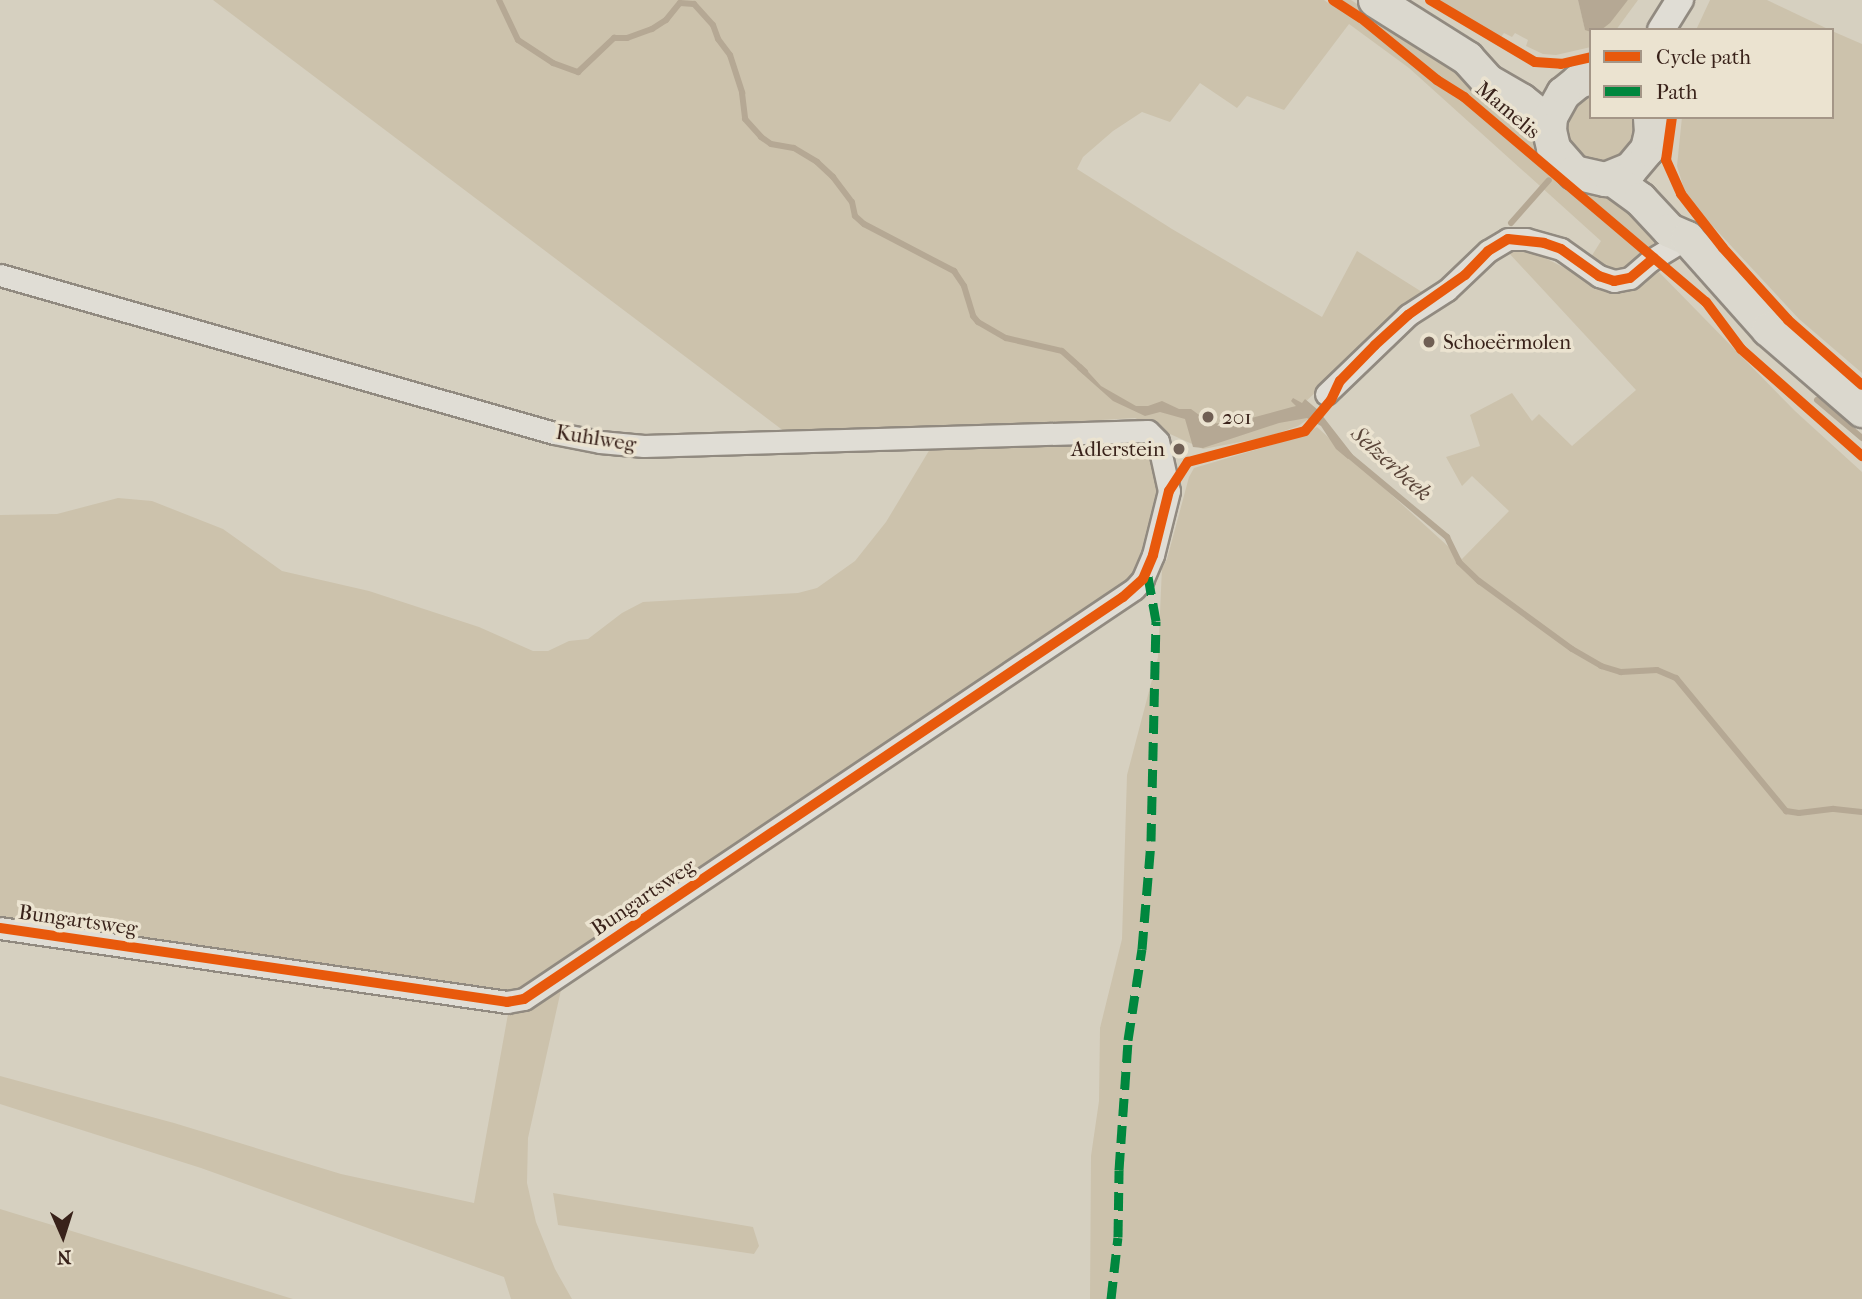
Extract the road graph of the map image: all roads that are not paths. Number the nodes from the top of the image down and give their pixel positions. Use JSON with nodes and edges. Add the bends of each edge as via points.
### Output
{"nodes":[{"id":1,"x":1375,"y":0,"type":"edge"},
{"id":2,"x":1680,"y":0,"type":"edge"},
{"id":3,"x":1699,"y":0,"type":"edge"},
{"id":4,"x":1662,"y":28,"type":"edge"},
{"id":5,"x":1685,"y":28,"type":"edge"},
{"id":6,"x":1467,"y":58,"type":"junction"},
{"id":7,"x":1579,"y":83,"type":"edge"},
{"id":8,"x":1650,"y":119,"type":"edge"},
{"id":9,"x":1549,"y":123,"type":"junction"},
{"id":10,"x":1644,"y":154,"type":"junction"},
{"id":11,"x":1611,"y":178,"type":"junction"},
{"id":12,"x":1687,"y":238,"type":"junction"},
{"id":13,"x":0,"y":275,"type":"edge"},
{"id":14,"x":1326,"y":394,"type":"dead end"},
{"id":15,"x":1862,"y":411,"type":"edge"},
{"id":16,"x":1169,"y":491,"type":"joint"},
{"id":17,"x":0,"y":928,"type":"edge"}],
"edges":[{"from":1,"to":6,"type":"main road","name":"Mamelis"},
{"from":2,"to":4,"type":"street"},
{"from":3,"to":5,"type":"street"},
{"from":6,"to":7,"type":"main road","name":"Mamelis","via":[[1535,82]]},
{"from":6,"to":9,"type":"main road","name":"Mamelis","via":[[1488,80]]},
{"from":7,"to":9,"type":"main road","via":[[1555,104]]},
{"from":8,"to":10,"type":"main road"},
{"from":9,"to":11,"type":"main road","via":[[1551,142],[1564,164],[1586,177]]},
{"from":10,"to":11,"type":"main road","via":[[1630,169]]},
{"from":10,"to":12,"type":"main road","via":[[1658,187],[1682,219]]},
{"from":11,"to":12,"type":"main road","via":[[1640,199],[1669,230]]},
{"from":12,"to":14,"type":"street","via":[[1630,278],[1614,281],[1561,249],[1508,239],[1488,251],[1447,290],[1408,315]]},
{"from":12,"to":15,"type":"main road","via":[[1768,329]]},
{"from":13,"to":16,"type":"street","name":"Kuhlweg","via":[[600,442],[644,446],[1148,431],[1158,441]]},
{"from":16,"to":17,"type":"street","name":"Bungartsweg","via":[[1153,555],[1134,589],[524,999],[507,1002]]}]}
